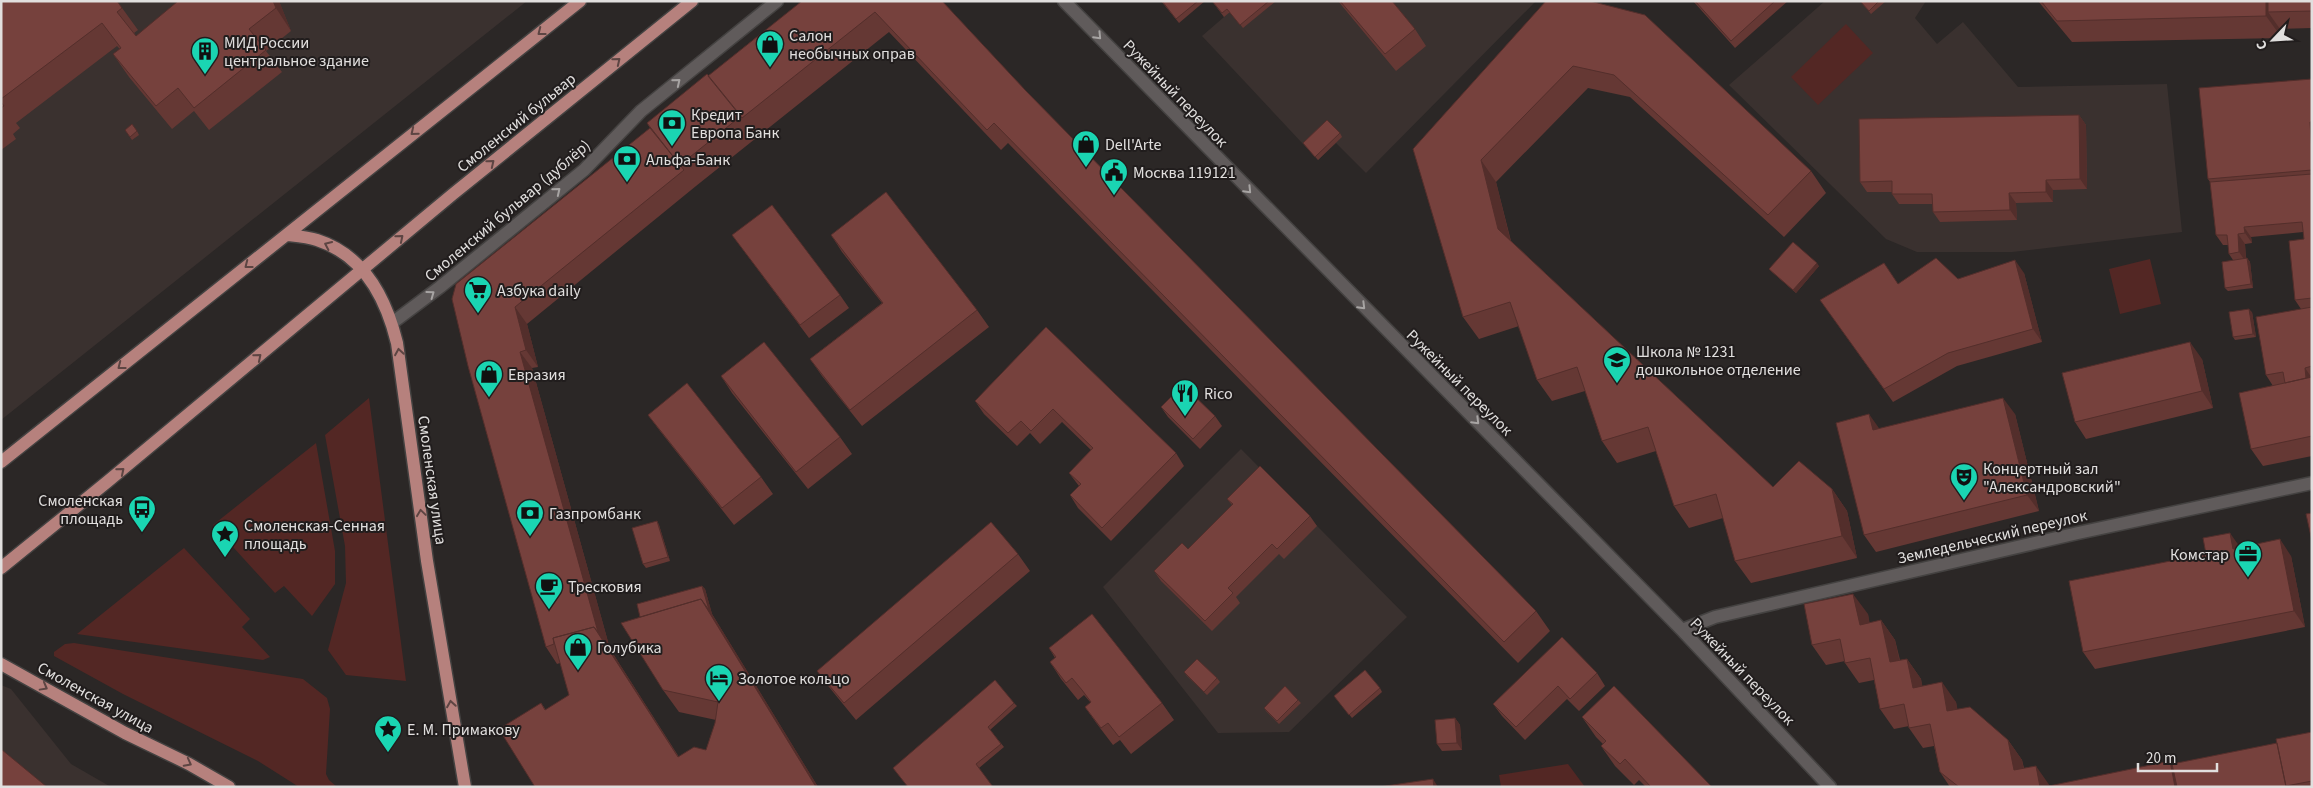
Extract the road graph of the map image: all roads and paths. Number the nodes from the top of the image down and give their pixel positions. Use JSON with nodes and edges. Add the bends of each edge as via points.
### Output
{"nodes":[{"id":1,"x":580,"y":1,"type":"edge"},
{"id":2,"x":692,"y":1,"type":"edge"},
{"id":3,"x":777,"y":1,"type":"edge"},
{"id":4,"x":1064,"y":1,"type":"edge"},
{"id":5,"x":287,"y":235,"type":"junction"},
{"id":6,"x":362,"y":269,"type":"junction"},
{"id":7,"x":392,"y":323,"type":"junction"},
{"id":8,"x":1,"y":462,"type":"edge"},
{"id":9,"x":2312,"y":483,"type":"edge"},
{"id":10,"x":1,"y":568,"type":"edge"},
{"id":11,"x":1682,"y":630,"type":"junction"},
{"id":12,"x":1,"y":664,"type":"edge"},
{"id":13,"x":229,"y":787,"type":"edge"},
{"id":14,"x":465,"y":787,"type":"edge"},
{"id":15,"x":1830,"y":787,"type":"edge"}],
"edges":[{"from":1,"to":5,"type":"main road","one_way":true},
{"from":6,"to":2,"type":"main road","name":"Смоленский бульвар","one_way":true},
{"from":7,"to":3,"type":"street","name":"Смоленский бульвар (дублёр)","one_way":true,"via":[[584,170],[640,110]]},
{"from":4,"to":11,"type":"street","name":"Ружейный переулок","one_way":true},
{"from":6,"to":5,"type":"main road","name":"Смоленская улица","one_way":true,"via":[[340,250],[317,239]]},
{"from":5,"to":8,"type":"main road","one_way":true},
{"from":6,"to":7,"type":"main road","name":"Смоленская улица","via":[[378,290]]},
{"from":10,"to":6,"type":"main road","one_way":true},
{"from":14,"to":7,"type":"main road","name":"Смоленская улица","one_way":true},
{"from":9,"to":11,"type":"street","name":"Земледельческий переулок","via":[[1724,615]]},
{"from":11,"to":15,"type":"street","name":"Ружейный переулок"},
{"from":12,"to":13,"type":"main road","name":"Смоленская улица","one_way":true}]}
